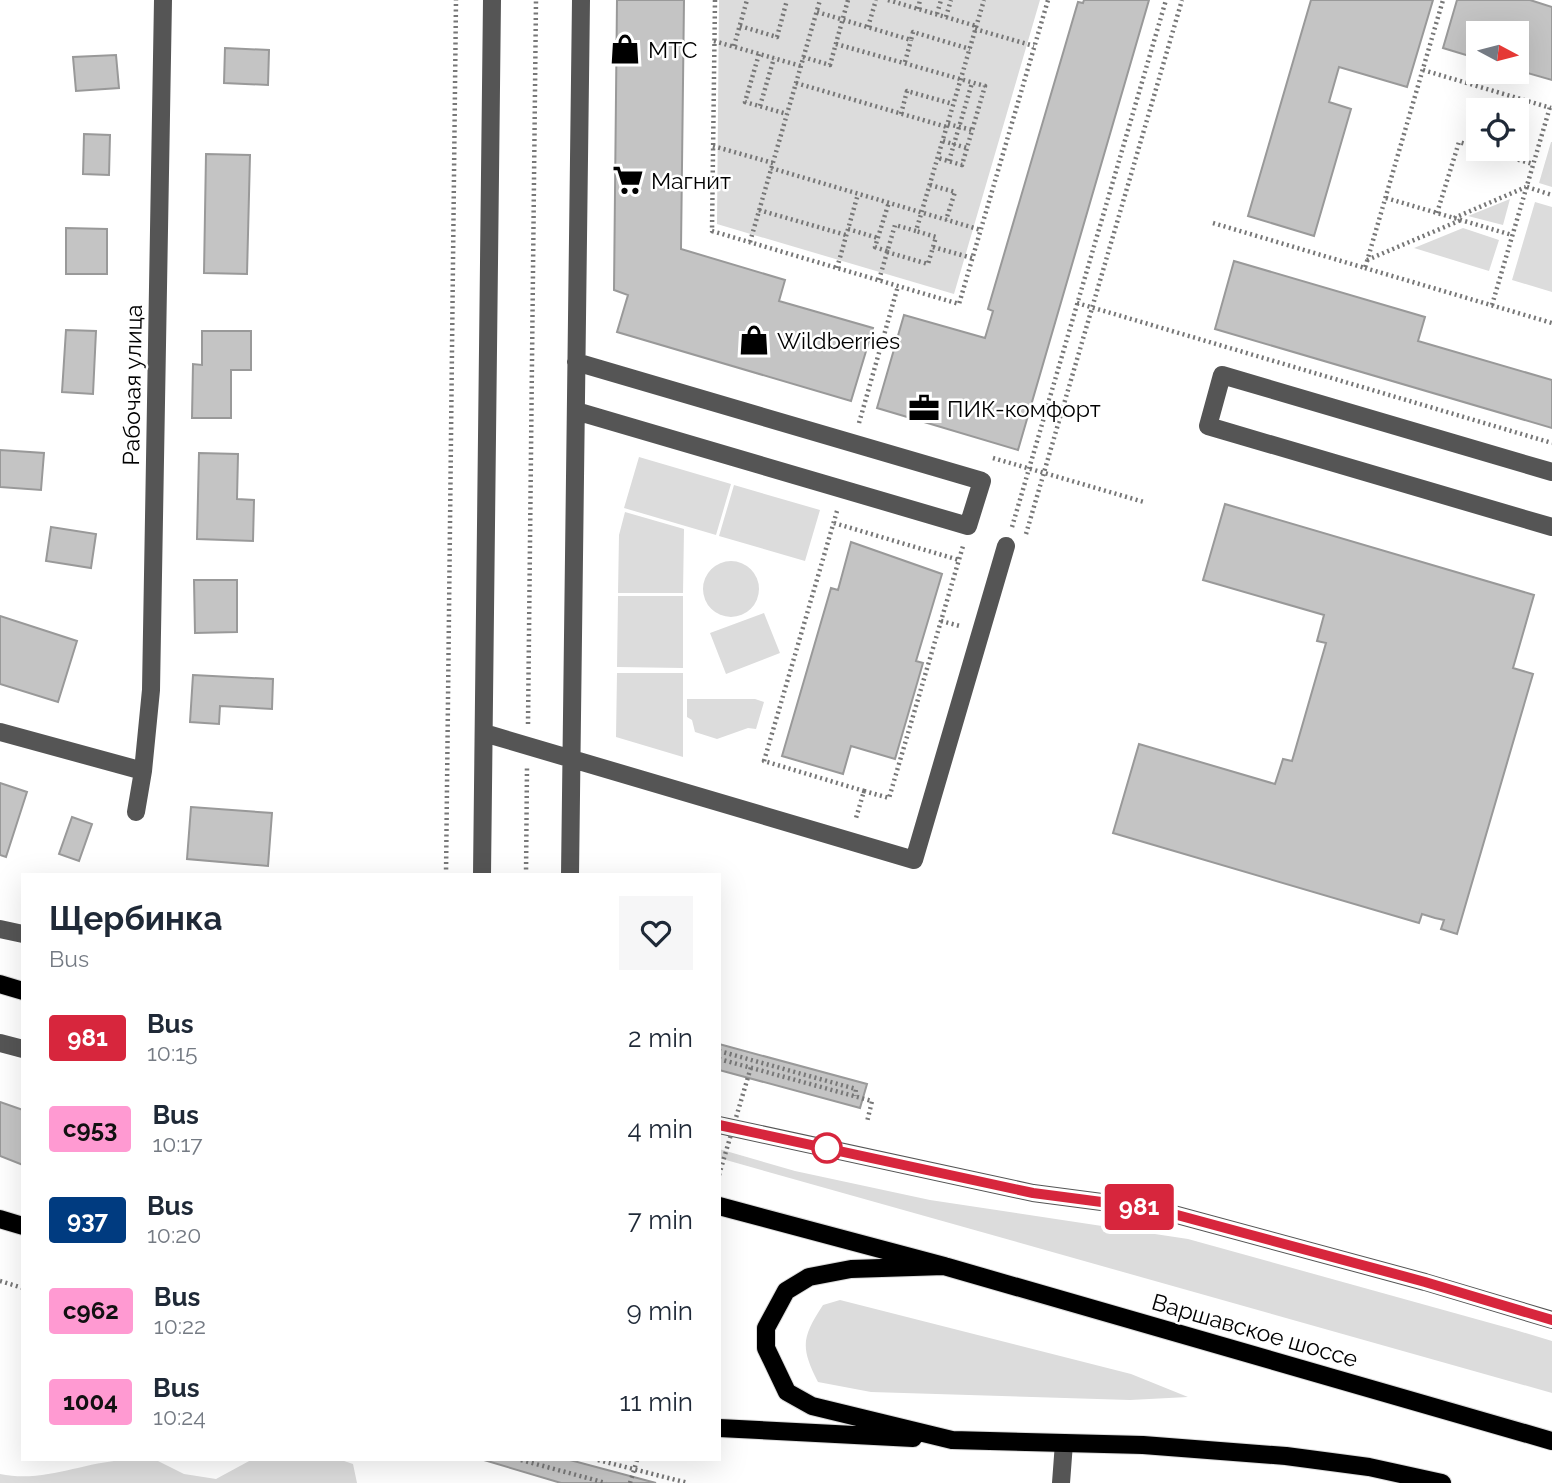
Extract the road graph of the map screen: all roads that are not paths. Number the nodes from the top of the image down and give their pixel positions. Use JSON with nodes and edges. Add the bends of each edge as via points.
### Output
{"nodes":[{"id":1,"x":163,"y":0,"type":"edge"},
{"id":2,"x":492,"y":0,"type":"edge"},
{"id":3,"x":581,"y":0,"type":"edge"},
{"id":4,"x":576,"y":362,"type":"junction"},
{"id":5,"x":576,"y":411,"type":"junction"},
{"id":6,"x":1552,"y":472,"type":"edge"},
{"id":7,"x":1552,"y":527,"type":"edge"},
{"id":8,"x":1015,"y":545,"type":"road end"},
{"id":9,"x":0,"y":732,"type":"edge"},
{"id":10,"x":484,"y":733,"type":"junction"},
{"id":11,"x":571,"y":759,"type":"junction"},
{"id":12,"x":144,"y":771,"type":"junction"},
{"id":13,"x":136,"y":812,"type":"dead end"},
{"id":14,"x":482,"y":873,"type":"edge"},
{"id":15,"x":570,"y":873,"type":"edge"},
{"id":16,"x":0,"y":929,"type":"edge"},
{"id":17,"x":21,"y":934,"type":"edge"},
{"id":18,"x":0,"y":984,"type":"edge"},
{"id":19,"x":21,"y":990,"type":"edge"},
{"id":20,"x":0,"y":1043,"type":"edge"},
{"id":21,"x":21,"y":1048,"type":"edge"},
{"id":22,"x":721,"y":1125,"type":"edge"},
{"id":23,"x":721,"y":1207,"type":"edge"},
{"id":24,"x":944,"y":1266,"type":"junction"},
{"id":25,"x":1552,"y":1320,"type":"edge"},
{"id":26,"x":721,"y":1428,"type":"edge"},
{"id":27,"x":952,"y":1440,"type":"junction"},
{"id":28,"x":1552,"y":1441,"type":"edge"},
{"id":29,"x":1064,"y":1443,"type":"junction"},
{"id":30,"x":1061,"y":1483,"type":"edge"},
{"id":31,"x":1441,"y":1483,"type":"edge"}],
"edges":[{"from":1,"to":12,"type":"street","name":"Рабочая улица","via":[[151,676]]},
{"from":2,"to":10,"type":"street"},
{"from":3,"to":4,"type":"street"},
{"from":4,"to":5,"type":"street"},
{"from":4,"to":5,"type":"street","via":[[982,481],[968,527]]},
{"from":5,"to":11,"type":"street"},
{"from":6,"to":7,"type":"street","via":[[1222,375],[1208,426]]},
{"from":8,"to":11,"type":"street","via":[[914,860]]},
{"from":9,"to":12,"type":"street"},
{"from":10,"to":11,"type":"street"},
{"from":10,"to":14,"type":"street"},
{"from":11,"to":15,"type":"street"},
{"from":12,"to":13,"type":"street","name":"Рабочая улица"},
{"from":16,"to":17,"type":"street"},
{"from":18,"to":19,"type":"main road"},
{"from":20,"to":21,"type":"street"},
{"from":22,"to":25,"type":"street","via":[[1033,1193],[1155,1209]]},
{"from":23,"to":24,"type":"main road","name":"Варшавское шоссе"},
{"from":24,"to":27,"type":"main road","via":[[851,1269],[809,1278],[786,1291],[774,1308],[766,1328],[766,1348],[787,1392],[812,1406]]},
{"from":24,"to":28,"type":"main road","name":"Варшавское шоссе"},
{"from":26,"to":27,"type":"main road"},
{"from":27,"to":29,"type":"main road"},
{"from":29,"to":30,"type":"street"},
{"from":29,"to":31,"type":"main road","via":[[1286,1456]]}]}
